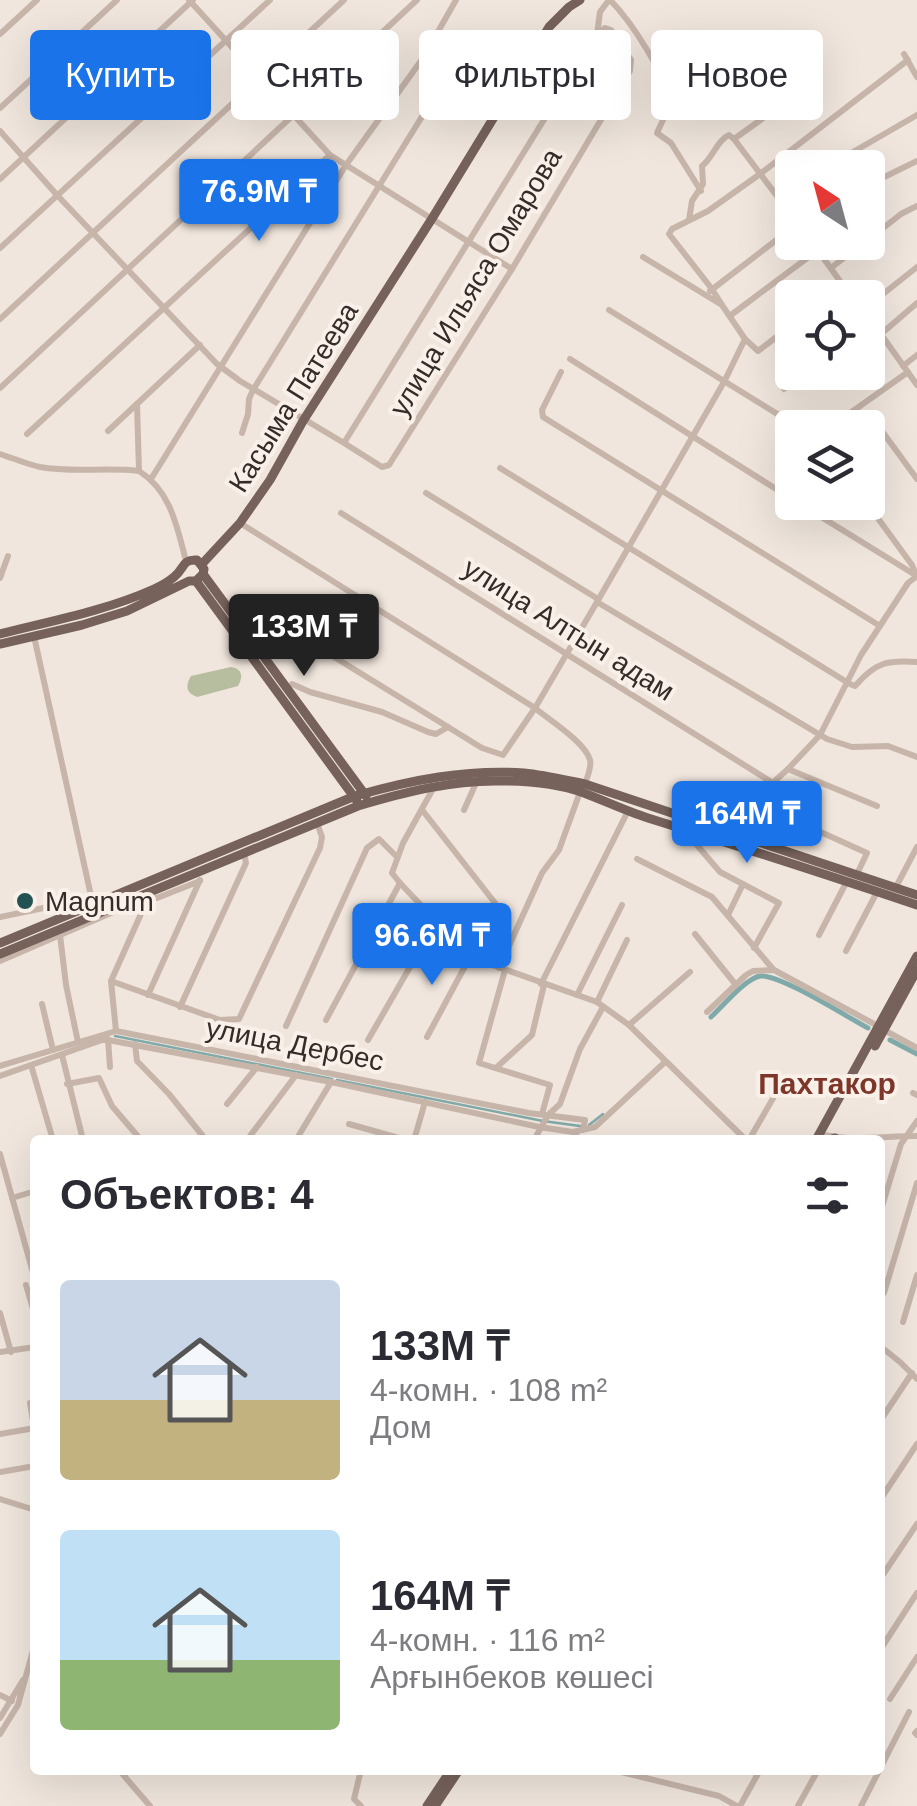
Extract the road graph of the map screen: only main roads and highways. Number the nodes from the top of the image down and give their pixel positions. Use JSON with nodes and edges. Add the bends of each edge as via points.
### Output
{"nodes":[{"id":1,"x":580,"y":0,"type":"edge"},
{"id":2,"x":183,"y":566,"type":"junction"},
{"id":3,"x":198,"y":575,"type":"junction"},
{"id":4,"x":0,"y":634,"type":"edge"},
{"id":5,"x":0,"y":644,"type":"edge"},
{"id":6,"x":347,"y":777,"type":"junction"},
{"id":7,"x":583,"y":788,"type":"junction"},
{"id":8,"x":380,"y":789,"type":"junction"},
{"id":9,"x":362,"y":800,"type":"junction"},
{"id":10,"x":333,"y":805,"type":"junction"},
{"id":11,"x":760,"y":847,"type":"junction"},
{"id":12,"x":148,"y":891,"type":"junction"},
{"id":13,"x":917,"y":895,"type":"edge"},
{"id":14,"x":917,"y":905,"type":"edge"},
{"id":15,"x":94,"y":910,"type":"junction"},
{"id":16,"x":0,"y":943,"type":"edge"},
{"id":17,"x":917,"y":956,"type":"edge"},
{"id":18,"x":0,"y":957,"type":"edge"},
{"id":19,"x":917,"y":970,"type":"edge"},
{"id":20,"x":881,"y":1028,"type":"junction"},
{"id":21,"x":826,"y":1135,"type":"edge"},
{"id":22,"x":447,"y":1775,"type":"edge"},
{"id":23,"x":431,"y":1806,"type":"edge"}],
"edges":[{"from":1,"to":3,"type":"main road","name":"Касыма Патеева","via":[[550,27],[270,480]]},
{"from":2,"to":3,"type":"main road","via":[[183,577]]},
{"from":2,"to":3,"type":"main road","via":[[198,560]]},
{"from":2,"to":4,"type":"main road","via":[[140,595]]},
{"from":3,"to":5,"type":"main road","via":[[127,610]]},
{"from":3,"to":6,"type":"main road"},
{"from":6,"to":8,"type":"main road"},
{"from":6,"to":9,"type":"main road"},
{"from":6,"to":10,"type":"main road"},
{"from":7,"to":8,"type":"main road","via":[[494,772]]},
{"from":7,"to":9,"type":"main road","via":[[476,782]]},
{"from":7,"to":11,"type":"main road"},
{"from":7,"to":11,"type":"main road","via":[[628,811]]},
{"from":8,"to":9,"type":"main road"},
{"from":9,"to":10,"type":"main road"},
{"from":9,"to":12,"type":"main road"},
{"from":10,"to":12,"type":"main road"},
{"from":11,"to":13,"type":"main road"},
{"from":11,"to":14,"type":"main road"},
{"from":12,"to":15,"type":"main road"},
{"from":15,"to":16,"type":"main road"},
{"from":15,"to":18,"type":"main road"},
{"from":17,"to":20,"type":"main road"},
{"from":19,"to":20,"type":"main road"},
{"from":20,"to":21,"type":"main road"},
{"from":22,"to":23,"type":"main road"}]}
